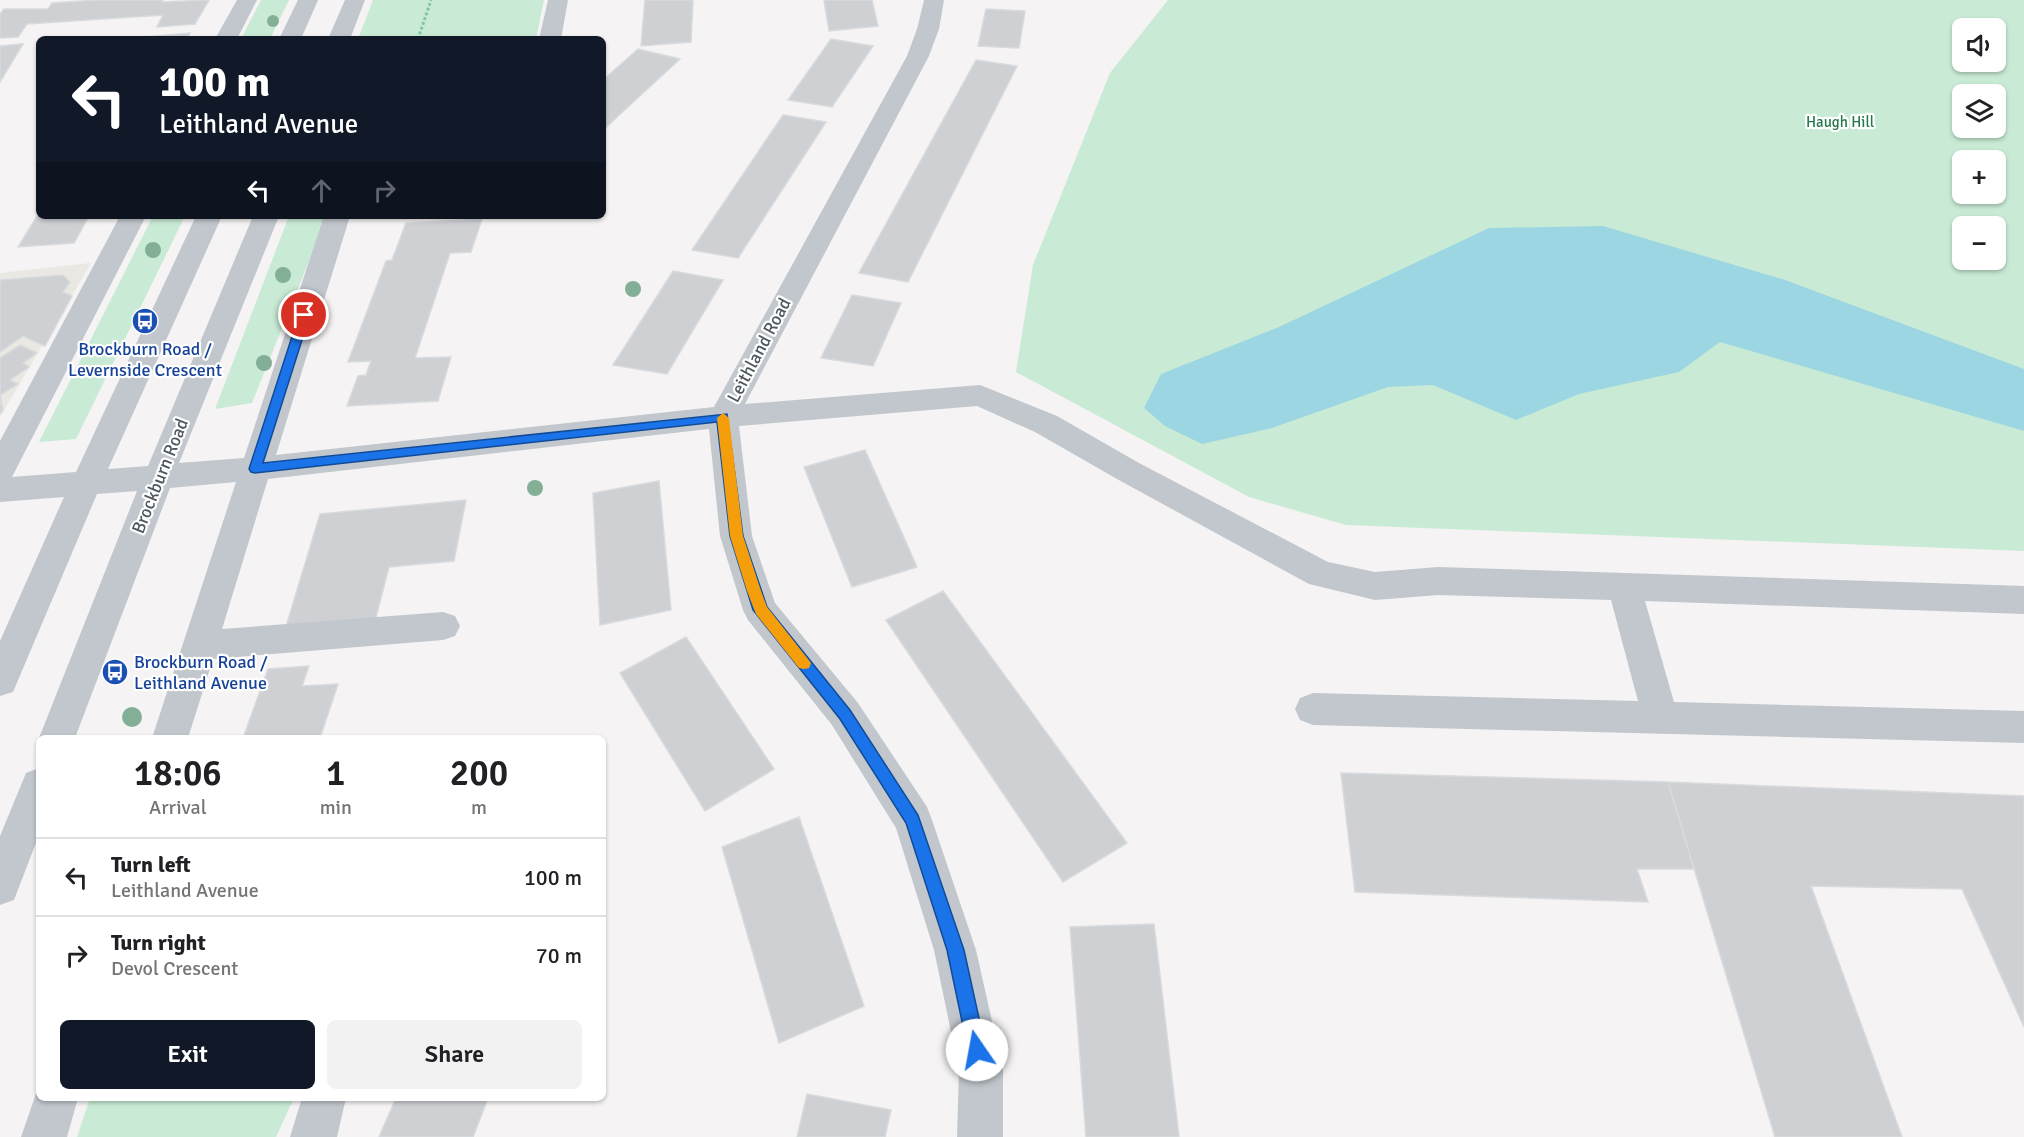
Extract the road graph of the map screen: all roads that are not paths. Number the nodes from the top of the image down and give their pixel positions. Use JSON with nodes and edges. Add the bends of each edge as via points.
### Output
{"nodes":[{"id":1,"x":246,"y":0,"type":"edge"},
{"id":2,"x":308,"y":0,"type":"edge"},
{"id":3,"x":355,"y":0,"type":"edge"},
{"id":4,"x":558,"y":0,"type":"edge"},
{"id":5,"x":934,"y":0,"type":"edge"},
{"id":6,"x":228,"y":36,"type":"edge"},
{"id":7,"x":291,"y":36,"type":"edge"},
{"id":8,"x":340,"y":36,"type":"edge"},
{"id":9,"x":551,"y":36,"type":"edge"},
{"id":10,"x":131,"y":219,"type":"edge"},
{"id":11,"x":208,"y":219,"type":"edge"},
{"id":12,"x":265,"y":219,"type":"edge"},
{"id":13,"x":336,"y":219,"type":"edge"},
{"id":14,"x":723,"y":417,"type":"junction"},
{"id":15,"x":255,"y":469,"type":"junction"},
{"id":16,"x":0,"y":470,"type":"edge"},
{"id":17,"x":158,"y":478,"type":"junction"},
{"id":18,"x":86,"y":483,"type":"junction"},
{"id":19,"x":0,"y":489,"type":"edge"},
{"id":20,"x":1624,"y":588,"type":"junction"},
{"id":21,"x":2024,"y":600,"type":"edge"},
{"id":22,"x":443,"y":626,"type":"dead end"},
{"id":23,"x":200,"y":645,"type":"junction"},
{"id":24,"x":0,"y":681,"type":"edge"},
{"id":25,"x":1313,"y":709,"type":"dead end"},
{"id":26,"x":1661,"y":718,"type":"junction"},
{"id":27,"x":2024,"y":727,"type":"edge"},
{"id":28,"x":58,"y":735,"type":"edge"},
{"id":29,"x":171,"y":735,"type":"edge"},
{"id":30,"x":36,"y":793,"type":"edge"},
{"id":31,"x":0,"y":886,"type":"edge"},
{"id":32,"x":55,"y":1101,"type":"edge"},
{"id":33,"x":323,"y":1101,"type":"edge"},
{"id":34,"x":44,"y":1137,"type":"edge"},
{"id":35,"x":313,"y":1137,"type":"edge"},
{"id":36,"x":980,"y":1137,"type":"edge"}],
"edges":[{"from":1,"to":6,"type":"street"},
{"from":2,"to":7,"type":"street"},
{"from":3,"to":8,"type":"street"},
{"from":4,"to":9,"type":"street"},
{"from":5,"to":14,"type":"street","name":"Leithland Road","via":[[918,56]]},
{"from":10,"to":16,"type":"street"},
{"from":11,"to":18,"type":"street"},
{"from":12,"to":17,"type":"street","name":"Brockburn Road"},
{"from":13,"to":15,"type":"street"},
{"from":14,"to":15,"type":"street"},
{"from":14,"to":20,"type":"street","via":[[980,394],[1046,424],[1321,574],[1375,585],[1438,581]]},
{"from":14,"to":36,"type":"street","name":"Leithland Road","via":[[736,536],[760,610],[845,714],[913,820],[955,950],[981,1070]]},
{"from":15,"to":17,"type":"street"},
{"from":15,"to":23,"type":"street"},
{"from":17,"to":18,"type":"street"},
{"from":17,"to":28,"type":"street","name":"Brockburn Road"},
{"from":18,"to":19,"type":"street"},
{"from":18,"to":24,"type":"street"},
{"from":20,"to":21,"type":"street"},
{"from":20,"to":26,"type":"street"},
{"from":22,"to":23,"type":"street"},
{"from":23,"to":29,"type":"street"},
{"from":25,"to":26,"type":"street"},
{"from":26,"to":27,"type":"street"},
{"from":30,"to":31,"type":"street"},
{"from":32,"to":34,"type":"street"},
{"from":33,"to":35,"type":"street"}]}
